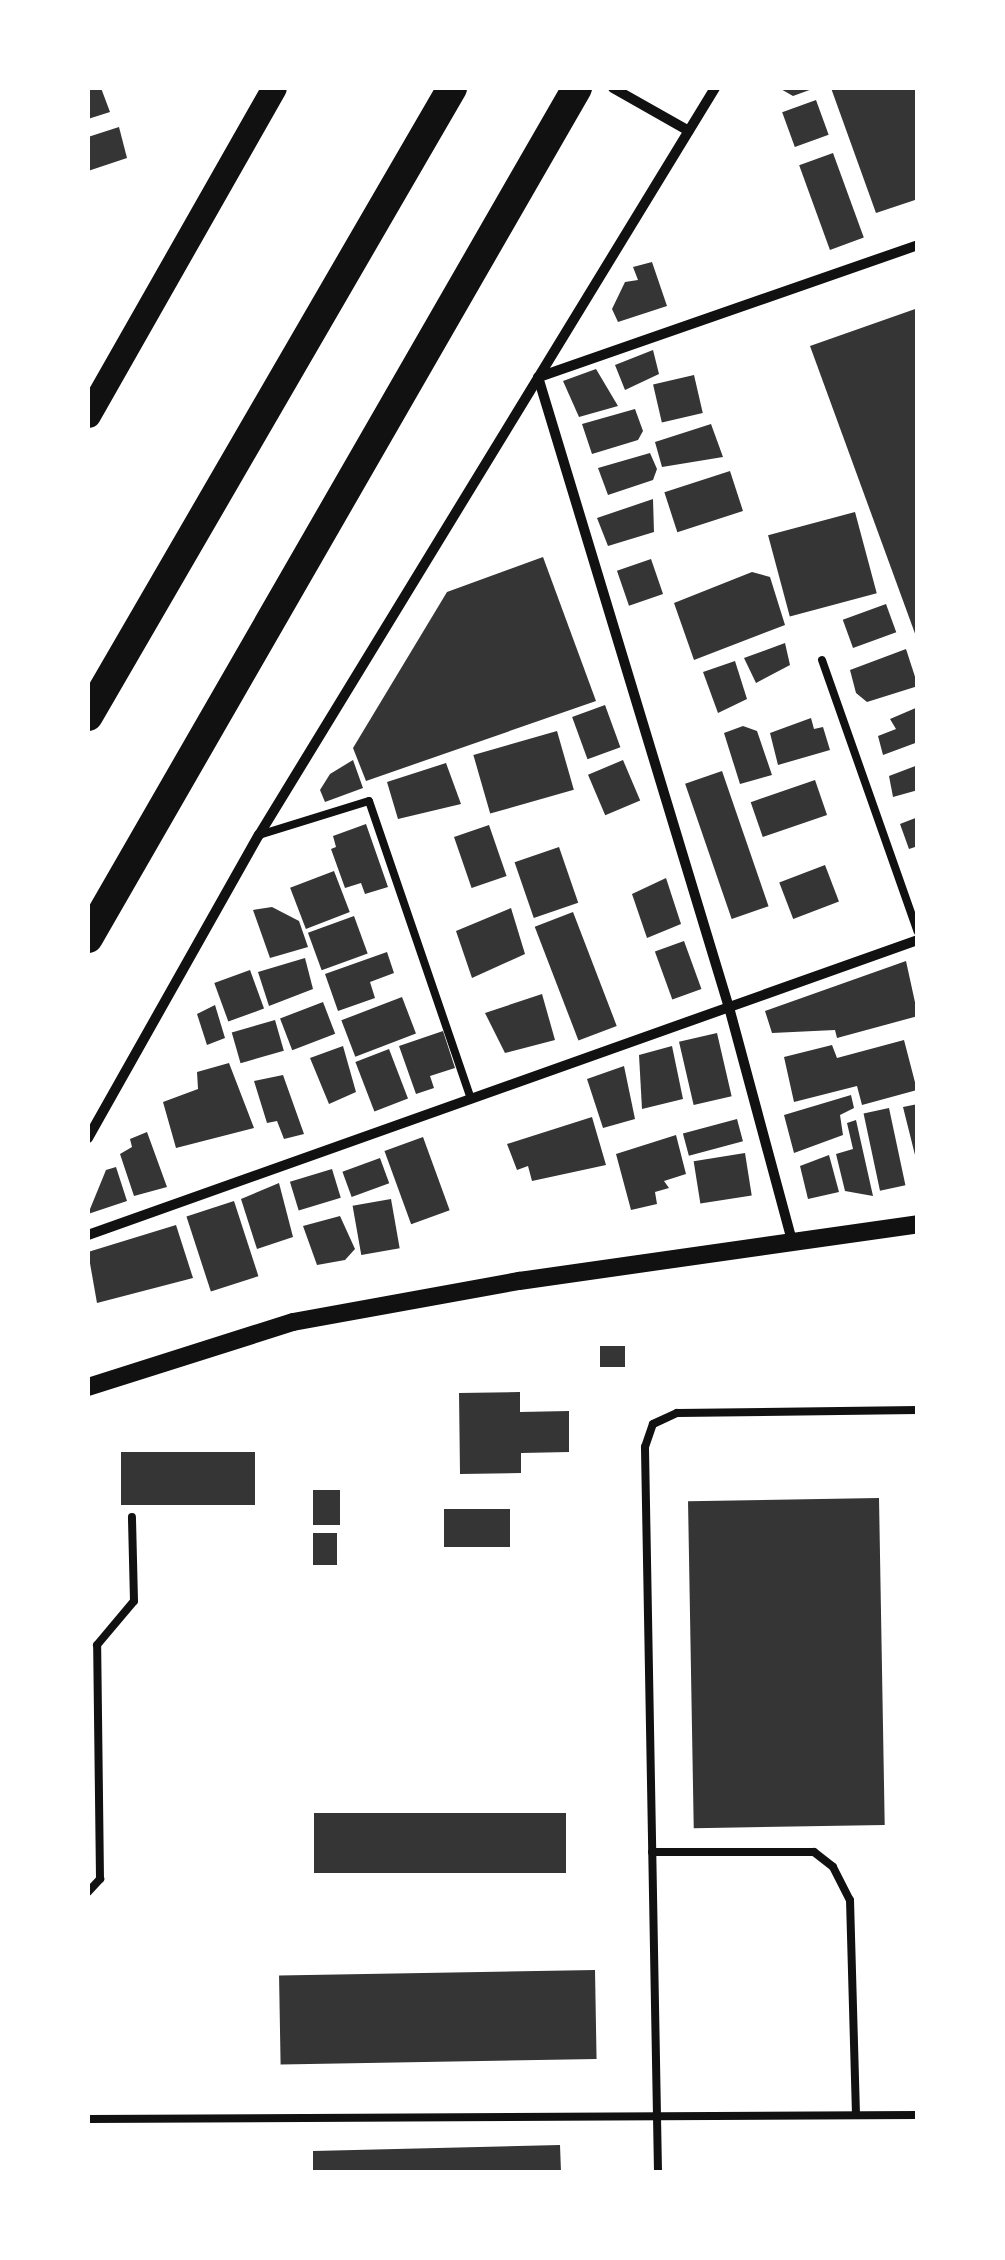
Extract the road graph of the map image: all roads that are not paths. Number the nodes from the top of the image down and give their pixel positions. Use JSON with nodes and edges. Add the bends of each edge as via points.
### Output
{"nodes":[{"id":1,"x":274,"y":88,"type":"edge"},
{"id":2,"x":452,"y":88,"type":"edge"},
{"id":3,"x":577,"y":88,"type":"edge"},
{"id":4,"x":613,"y":88,"type":"edge"},
{"id":5,"x":715,"y":88,"type":"edge"},
{"id":6,"x":689,"y":131,"type":"junction"},
{"id":7,"x":918,"y":245,"type":"edge"},
{"id":8,"x":538,"y":377,"type":"junction"},
{"id":9,"x":88,"y":415,"type":"edge"},
{"id":10,"x":822,"y":660,"type":"dead end"},
{"id":11,"x":88,"y":716,"type":"edge"},
{"id":12,"x":258,"y":835,"type":"junction"},
{"id":13,"x":918,"y":936,"type":"edge"},
{"id":14,"x":88,"y":938,"type":"edge"},
{"id":15,"x":730,"y":1011,"type":"junction"},
{"id":16,"x":470,"y":1096,"type":"junction"},
{"id":17,"x":88,"y":1138,"type":"edge"},
{"id":18,"x":918,"y":1224,"type":"edge"},
{"id":19,"x":88,"y":1235,"type":"edge"},
{"id":20,"x":792,"y":1241,"type":"junction"},
{"id":21,"x":88,"y":1388,"type":"edge"},
{"id":22,"x":918,"y":1410,"type":"edge"},
{"id":23,"x":132,"y":1517,"type":"dead end"},
{"id":24,"x":652,"y":1852,"type":"junction"},
{"id":25,"x":88,"y":1892,"type":"edge"},
{"id":26,"x":918,"y":2114,"type":"edge"},
{"id":27,"x":856,"y":2115,"type":"junction"},
{"id":28,"x":657,"y":2116,"type":"junction"},
{"id":29,"x":88,"y":2119,"type":"edge"},
{"id":30,"x":658,"y":2172,"type":"edge"}],
"edges":[{"from":1,"to":9,"type":"main road"},
{"from":2,"to":11,"type":"highway"},
{"from":3,"to":14,"type":"highway"},
{"from":4,"to":6,"type":"street"},
{"from":5,"to":6,"type":"street"},
{"from":6,"to":8,"type":"street"},
{"from":7,"to":8,"type":"street"},
{"from":8,"to":12,"type":"street"},
{"from":8,"to":15,"type":"street"},
{"from":10,"to":13,"type":"lane"},
{"from":12,"to":16,"type":"lane","via":[[369,800]]},
{"from":12,"to":17,"type":"street"},
{"from":13,"to":15,"type":"street"},
{"from":15,"to":16,"type":"street"},
{"from":15,"to":20,"type":"street"},
{"from":16,"to":19,"type":"street"},
{"from":18,"to":20,"type":"street"},
{"from":20,"to":21,"type":"street","via":[[293,1322]]},
{"from":22,"to":24,"type":"lane","via":[[677,1414],[653,1424],[645,1447]]},
{"from":23,"to":25,"type":"lane","via":[[134,1601],[97,1645],[100,1879]]},
{"from":24,"to":27,"type":"lane","via":[[814,1852],[832,1867],[850,1900]]},
{"from":24,"to":28,"type":"lane"},
{"from":26,"to":27,"type":"lane"},
{"from":27,"to":28,"type":"lane"},
{"from":28,"to":29,"type":"lane"},
{"from":28,"to":30,"type":"lane"}]}
